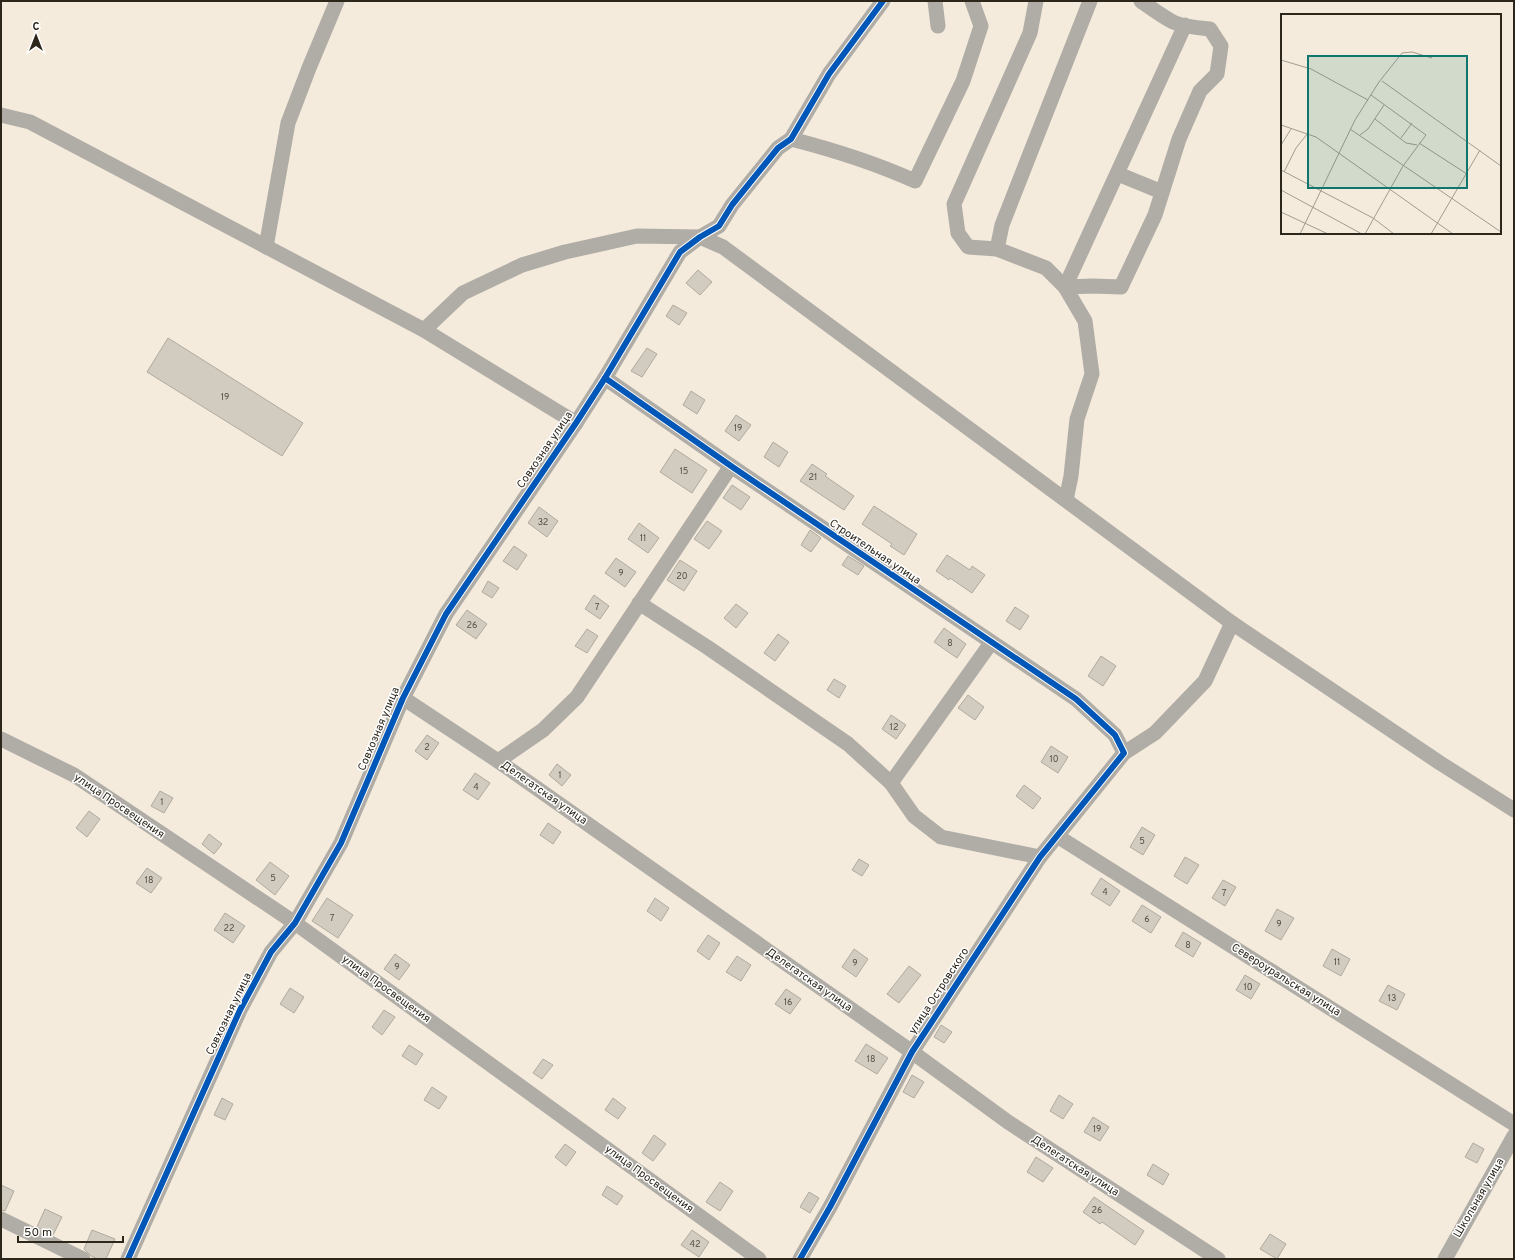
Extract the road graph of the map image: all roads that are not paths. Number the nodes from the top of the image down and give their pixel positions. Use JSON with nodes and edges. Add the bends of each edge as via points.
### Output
{"nodes":[{"id":1,"x":337,"y":1,"type":"edge"},
{"id":2,"x":883,"y":1,"type":"edge"},
{"id":3,"x":935,"y":1,"type":"edge"},
{"id":4,"x":972,"y":1,"type":"edge"},
{"id":5,"x":1036,"y":1,"type":"edge"},
{"id":6,"x":1090,"y":1,"type":"edge"},
{"id":7,"x":1141,"y":1,"type":"edge"},
{"id":8,"x":1185,"y":25,"type":"junction"},
{"id":9,"x":938,"y":26,"type":"dead end"},
{"id":10,"x":1,"y":114,"type":"edge"},
{"id":11,"x":791,"y":139,"type":"junction"},
{"id":12,"x":1118,"y":174,"type":"junction"},
{"id":13,"x":1162,"y":192,"type":"junction"},
{"id":14,"x":700,"y":237,"type":"junction"},
{"id":15,"x":266,"y":247,"type":"junction"},
{"id":16,"x":997,"y":249,"type":"junction"},
{"id":17,"x":1064,"y":286,"type":"junction"},
{"id":18,"x":424,"y":330,"type":"junction"},
{"id":19,"x":605,"y":378,"type":"junction"},
{"id":20,"x":576,"y":423,"type":"junction"},
{"id":21,"x":731,"y":466,"type":"junction"},
{"id":22,"x":1066,"y":500,"type":"junction"},
{"id":23,"x":639,"y":603,"type":"junction"},
{"id":24,"x":1232,"y":623,"type":"junction"},
{"id":25,"x":991,"y":643,"type":"junction"},
{"id":26,"x":403,"y":698,"type":"junction"},
{"id":27,"x":1,"y":739,"type":"edge"},
{"id":28,"x":1124,"y":753,"type":"junction"},
{"id":29,"x":498,"y":761,"type":"junction"},
{"id":30,"x":891,"y":783,"type":"junction"},
{"id":31,"x":1514,"y":810,"type":"edge"},
{"id":32,"x":1057,"y":836,"type":"junction"},
{"id":33,"x":1040,"y":857,"type":"junction"},
{"id":34,"x":295,"y":923,"type":"junction"},
{"id":35,"x":912,"y":1052,"type":"junction"},
{"id":36,"x":1514,"y":1124,"type":"edge"},
{"id":37,"x":1514,"y":1136,"type":"edge"},
{"id":38,"x":1,"y":1219,"type":"edge"},
{"id":39,"x":83,"y":1259,"type":"edge"},
{"id":40,"x":128,"y":1259,"type":"edge"},
{"id":41,"x":759,"y":1259,"type":"edge"},
{"id":42,"x":800,"y":1259,"type":"edge"},
{"id":43,"x":1218,"y":1259,"type":"edge"},
{"id":44,"x":1445,"y":1259,"type":"edge"}],
"edges":[{"from":1,"to":15,"type":"street","via":[[288,123]]},
{"from":2,"to":11,"type":"street","via":[[829,74]]},
{"from":3,"to":9,"type":"street"},
{"from":4,"to":11,"type":"street","via":[[981,26],[963,81],[915,181],[853,156]]},
{"from":5,"to":16,"type":"street","via":[[1030,34],[954,204],[958,233],[968,247]]},
{"from":6,"to":16,"type":"street","via":[[1002,225]]},
{"from":7,"to":8,"type":"street","via":[[1174,22]]},
{"from":8,"to":12,"type":"street"},
{"from":8,"to":13,"type":"street","via":[[1210,29],[1221,46],[1217,74],[1200,91],[1179,139]]},
{"from":10,"to":15,"type":"street","via":[[30,122]]},
{"from":11,"to":14,"type":"street","name":"Совхозная улица","via":[[778,148],[732,205],[719,226]]},
{"from":12,"to":13,"type":"street"},
{"from":12,"to":17,"type":"street"},
{"from":13,"to":17,"type":"street","via":[[1155,215],[1121,287]]},
{"from":14,"to":18,"type":"street","via":[[637,236],[565,252],[522,265],[463,293]]},
{"from":14,"to":19,"type":"street","name":"Совхозная улица","via":[[680,252]]},
{"from":14,"to":22,"type":"street","via":[[723,247]]},
{"from":15,"to":18,"type":"street"},
{"from":16,"to":17,"type":"street","via":[[1046,268]]},
{"from":17,"to":22,"type":"street","via":[[1085,321],[1092,374],[1077,419]]},
{"from":18,"to":20,"type":"street"},
{"from":19,"to":20,"type":"street","name":"Совхозная улица"},
{"from":19,"to":21,"type":"street","name":"Строительная улица"},
{"from":20,"to":26,"type":"street","name":"Совхозная улица","via":[[446,614]]},
{"from":21,"to":23,"type":"street"},
{"from":21,"to":25,"type":"street","name":"Строительная улица"},
{"from":22,"to":24,"type":"street"},
{"from":23,"to":29,"type":"street","via":[[577,697],[543,730]]},
{"from":23,"to":30,"type":"street","via":[[848,744]]},
{"from":24,"to":28,"type":"street","name":"улица Островского","via":[[1206,681],[1155,733]]},
{"from":24,"to":31,"type":"street"},
{"from":25,"to":28,"type":"street","name":"Строительная улица","via":[[1076,699],[1115,735]]},
{"from":25,"to":30,"type":"street"},
{"from":26,"to":29,"type":"street","name":"Делегатская улица"},
{"from":26,"to":34,"type":"street","name":"Совхозная улица","via":[[341,843]]},
{"from":27,"to":34,"type":"street","name":"улица Просвещения","via":[[74,775]]},
{"from":28,"to":32,"type":"street","name":"улица Островского"},
{"from":29,"to":35,"type":"street","name":"Делегатская улица"},
{"from":30,"to":33,"type":"street","via":[[914,816],[941,837]]},
{"from":32,"to":33,"type":"street","name":"улица Островского"},
{"from":32,"to":36,"type":"street","name":"Североуральская улица"},
{"from":33,"to":35,"type":"street","name":"улица Островского"},
{"from":34,"to":40,"type":"street","name":"Совхозная улица","via":[[271,952],[240,1010]]},
{"from":34,"to":41,"type":"street","name":"улица Просвещения"},
{"from":35,"to":42,"type":"street","name":"улица Островского"},
{"from":35,"to":43,"type":"street","name":"Делегатская улица","via":[[1008,1122]]},
{"from":37,"to":44,"type":"street","name":"Школьная улица"},
{"from":38,"to":39,"type":"street"}]}
